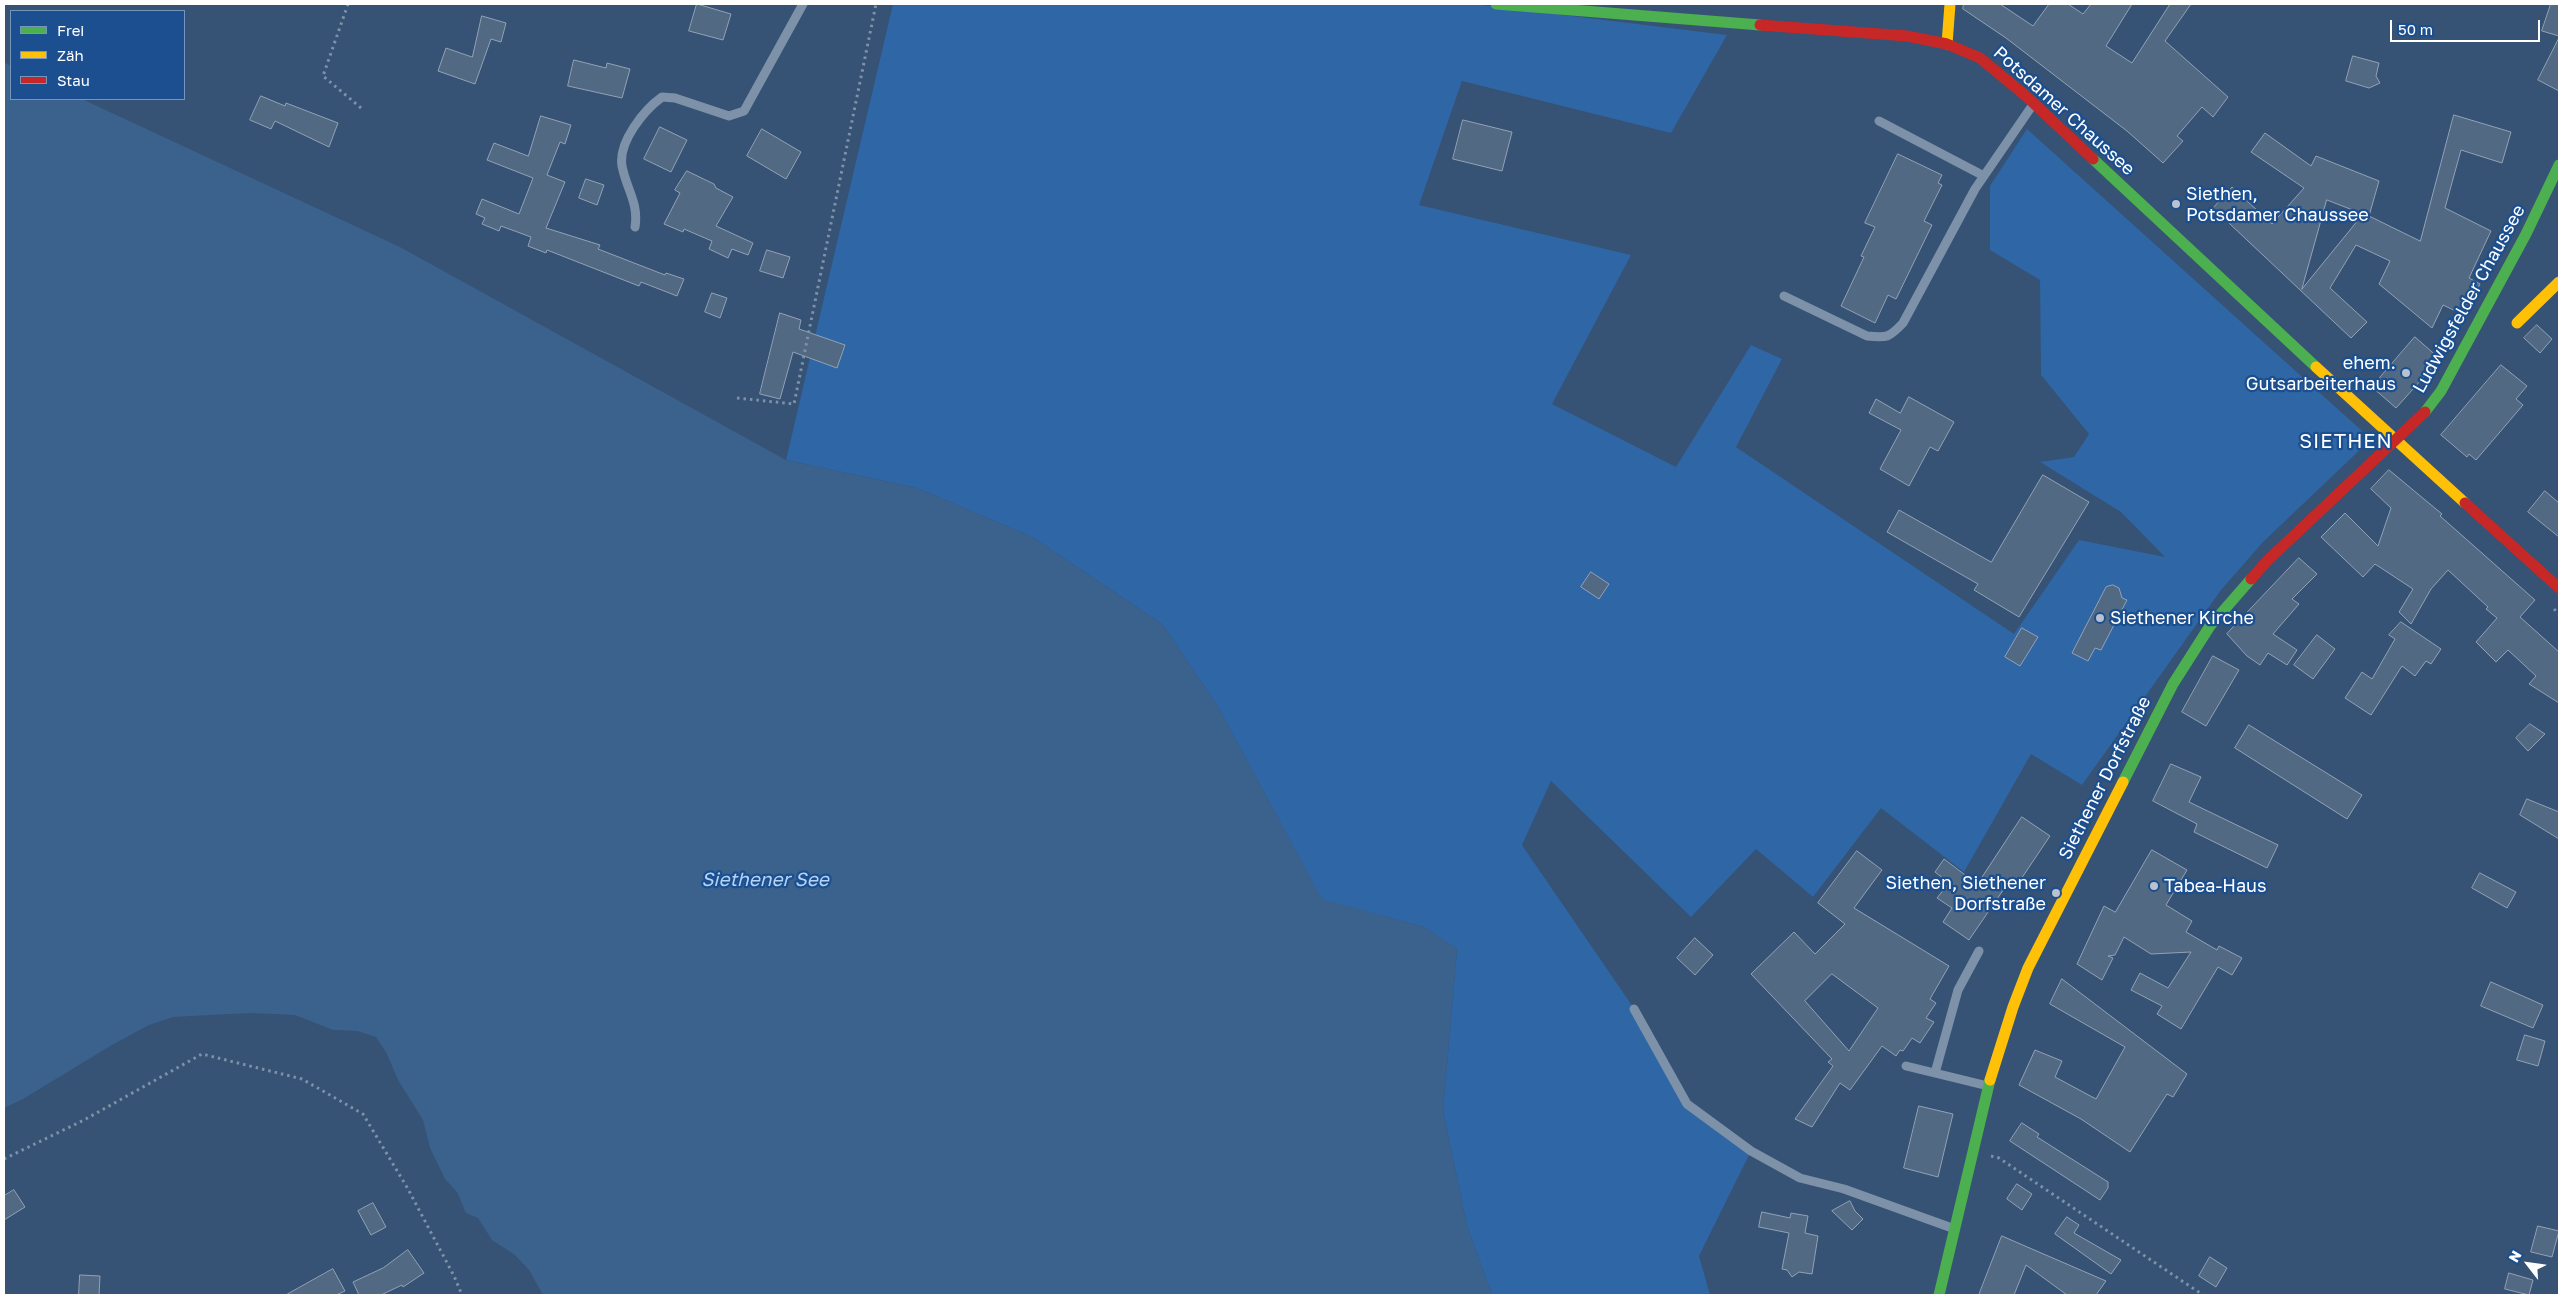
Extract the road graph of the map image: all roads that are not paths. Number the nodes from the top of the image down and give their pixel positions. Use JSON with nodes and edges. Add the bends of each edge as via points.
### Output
{"nodes":[{"id":1,"x":803,"y":4,"type":"edge"},
{"id":2,"x":1496,"y":4,"type":"edge"},
{"id":3,"x":1950,"y":4,"type":"edge"},
{"id":4,"x":1947,"y":44,"type":"junction"},
{"id":5,"x":2034,"y":103,"type":"junction"},
{"id":6,"x":1879,"y":121,"type":"dead end"},
{"id":7,"x":2559,"y":165,"type":"edge"},
{"id":8,"x":1984,"y":176,"type":"junction"},
{"id":9,"x":635,"y":227,"type":"dead end"},
{"id":10,"x":2559,"y":282,"type":"edge"},
{"id":11,"x":1784,"y":296,"type":"dead end"},
{"id":12,"x":2517,"y":323,"type":"dead end"},
{"id":13,"x":2396,"y":441,"type":"junction"},
{"id":14,"x":2559,"y":588,"type":"edge"},
{"id":15,"x":1979,"y":951,"type":"dead end"},
{"id":16,"x":1634,"y":1009,"type":"dead end"},
{"id":17,"x":1906,"y":1066,"type":"dead end"},
{"id":18,"x":1935,"y":1073,"type":"junction"},
{"id":19,"x":1988,"y":1086,"type":"junction"},
{"id":20,"x":1955,"y":1229,"type":"junction"},
{"id":21,"x":1938,"y":1295,"type":"edge"}],
"edges":[{"from":1,"to":9,"type":"lane","via":[[744,111],[729,116],[675,98],[662,97],[652,105],[625,145],[622,164],[634,198]]},
{"from":2,"to":4,"type":"main road","name":"Potsdamer Chaussee","via":[[1907,36]]},
{"from":3,"to":4,"type":"main road"},
{"from":4,"to":5,"type":"main road","name":"Potsdamer Chaussee","via":[[1980,58]]},
{"from":5,"to":8,"type":"lane"},
{"from":5,"to":13,"type":"main road","name":"Potsdamer Chaussee"},
{"from":6,"to":8,"type":"lane"},
{"from":7,"to":13,"type":"main road","name":"Ludwigsfelder Chaussee","via":[[2442,392]]},
{"from":8,"to":11,"type":"lane","via":[[1903,323],[1892,336],[1867,336]]},
{"from":10,"to":12,"type":"main road"},
{"from":13,"to":14,"type":"main road","name":"Potsdamer Chaussee"},
{"from":13,"to":19,"type":"main road","name":"Siethener Dorfstraße","via":[[2268,560],[2210,626],[2173,684],[2028,968],[2008,1014]]},
{"from":15,"to":18,"type":"lane","via":[[1958,990]]},
{"from":16,"to":20,"type":"lane","via":[[1687,1104],[1750,1151],[1800,1178],[1844,1189]]},
{"from":17,"to":18,"type":"lane"},
{"from":18,"to":19,"type":"lane"},
{"from":19,"to":20,"type":"main road","name":"Siethener Dorfstraße"},
{"from":20,"to":21,"type":"main road","name":"Siethener Dorfstraße"}]}
